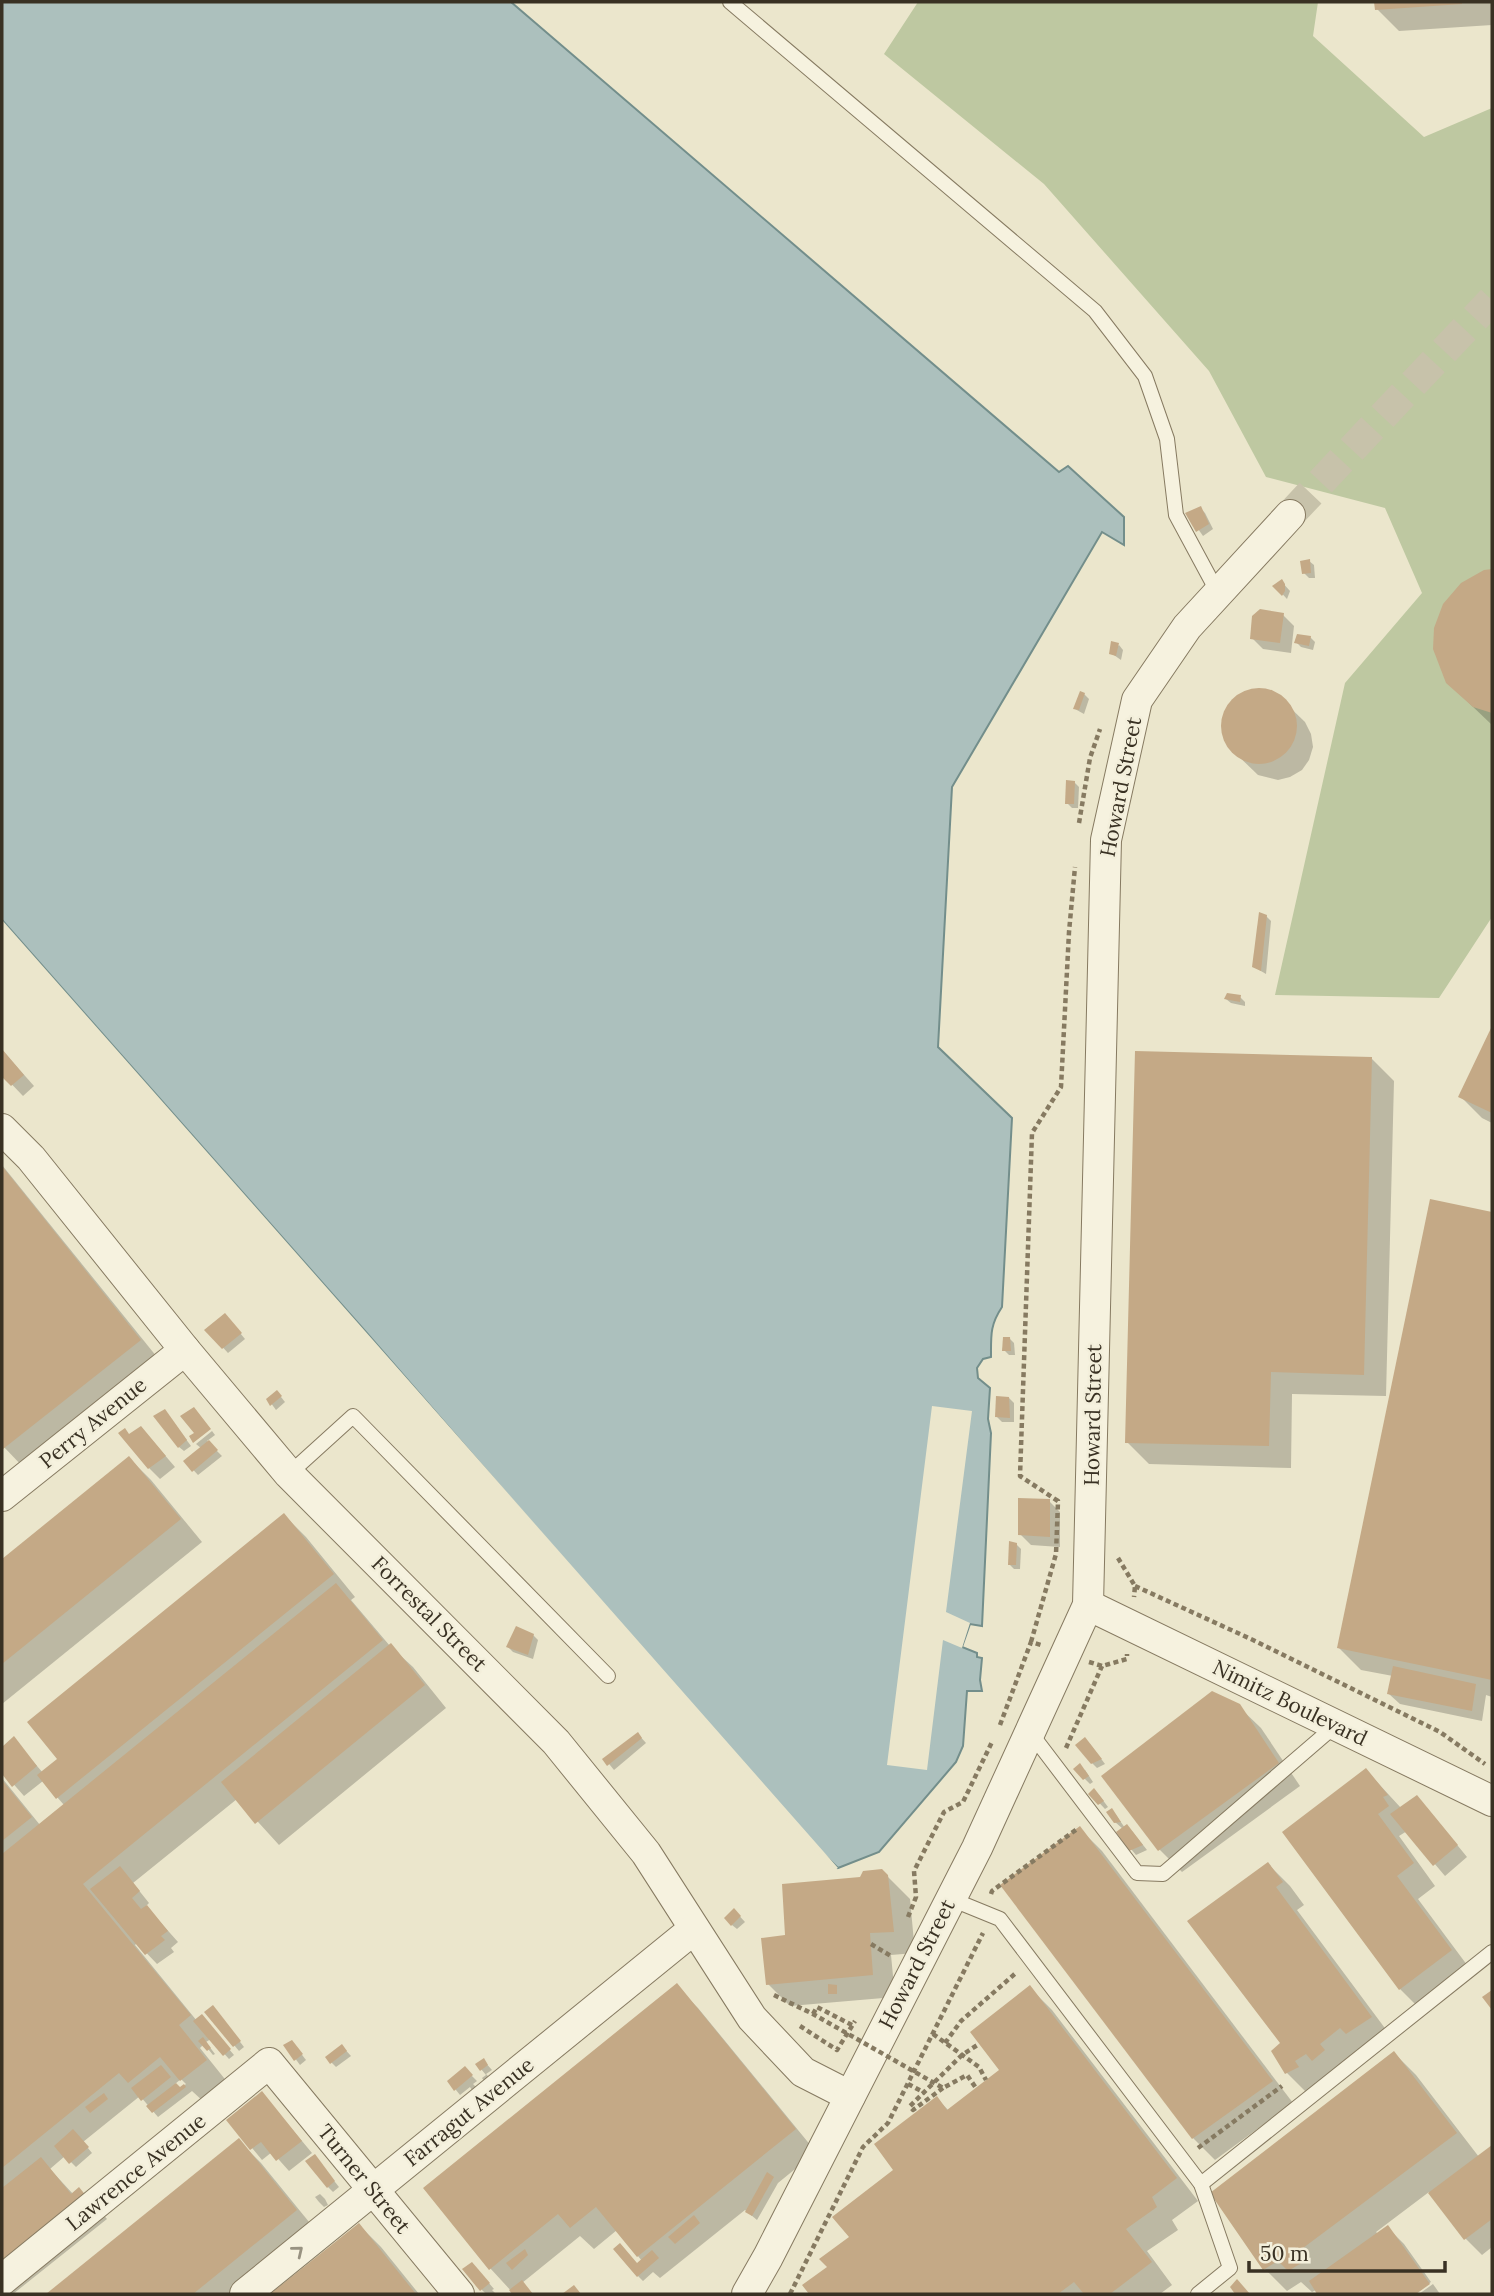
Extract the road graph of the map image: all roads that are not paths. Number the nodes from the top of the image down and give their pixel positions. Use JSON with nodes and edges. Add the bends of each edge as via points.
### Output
{"nodes":[{"id":1,"x":730,"y":2,"type":"edge"},
{"id":2,"x":1290,"y":515,"type":"tunnel mouth"},
{"id":3,"x":1218,"y":593,"type":"junction"},
{"id":4,"x":2,"y":1129,"type":"edge"},
{"id":5,"x":184,"y":1350,"type":"junction"},
{"id":6,"x":289,"y":1474,"type":"junction"},
{"id":7,"x":8,"y":1487,"type":"edge"},
{"id":8,"x":1088,"y":1605,"type":"junction"},
{"id":9,"x":608,"y":1675,"type":"dead end"},
{"id":10,"x":1336,"y":1726,"type":"junction"},
{"id":11,"x":1030,"y":1732,"type":"junction"},
{"id":12,"x":1492,"y":1801,"type":"edge"},
{"id":13,"x":951,"y":1899,"type":"junction"},
{"id":14,"x":694,"y":1929,"type":"junction"},
{"id":15,"x":1492,"y":1952,"type":"edge"},
{"id":16,"x":269,"y":2063,"type":"joint"},
{"id":17,"x":850,"y":2096,"type":"junction"},
{"id":18,"x":1201,"y":2183,"type":"junction"},
{"id":19,"x":373,"y":2190,"type":"junction"},
{"id":20,"x":2,"y":2280,"type":"edge"},
{"id":21,"x":245,"y":2294,"type":"edge"},
{"id":22,"x":459,"y":2294,"type":"edge"},
{"id":23,"x":747,"y":2294,"type":"edge"},
{"id":24,"x":1198,"y":2294,"type":"edge"}],
"edges":[{"from":1,"to":3,"type":"lane","via":[[1095,312],[1145,376],[1167,439],[1176,515]]},
{"from":2,"to":3,"type":"street","name":"Howard Street"},
{"from":3,"to":8,"type":"street","name":"Howard Street","via":[[1187,627],[1137,700],[1106,840]]},
{"from":4,"to":5,"type":"street","name":"Forrestal Street","via":[[31,1158]]},
{"from":5,"to":6,"type":"street","name":"Forrestal Street"},
{"from":5,"to":7,"type":"street","name":"Perry Avenue"},
{"from":6,"to":9,"type":"lane","via":[[353,1416]]},
{"from":6,"to":14,"type":"street","name":"Forrestal Street","via":[[556,1742],[646,1853],[667,1871]]},
{"from":8,"to":10,"type":"street","name":"Nimitz Boulevard"},
{"from":8,"to":11,"type":"street","name":"Howard Street"},
{"from":10,"to":11,"type":"lane","via":[[1163,1874],[1137,1873]]},
{"from":10,"to":12,"type":"street","name":"Nimitz Boulevard"},
{"from":11,"to":13,"type":"street","name":"Howard Street"},
{"from":13,"to":17,"type":"street","name":"Howard Street"},
{"from":13,"to":18,"type":"lane","via":[[1000,1919]]},
{"from":14,"to":17,"type":"street","name":"Forrestal Street","via":[[752,2018],[803,2072]]},
{"from":14,"to":19,"type":"street","name":"Farragut Avenue"},
{"from":15,"to":18,"type":"lane"},
{"from":16,"to":19,"type":"street","name":"Turner Street"},
{"from":16,"to":20,"type":"street","name":"Lawrence Avenue"},
{"from":17,"to":23,"type":"street","name":"Howard Street"},
{"from":18,"to":24,"type":"lane","via":[[1230,2268]]},
{"from":21,"to":19,"type":"street","name":"Farragut Avenue","one_way":true},
{"from":19,"to":22,"type":"street","name":"Turner Street"}]}
